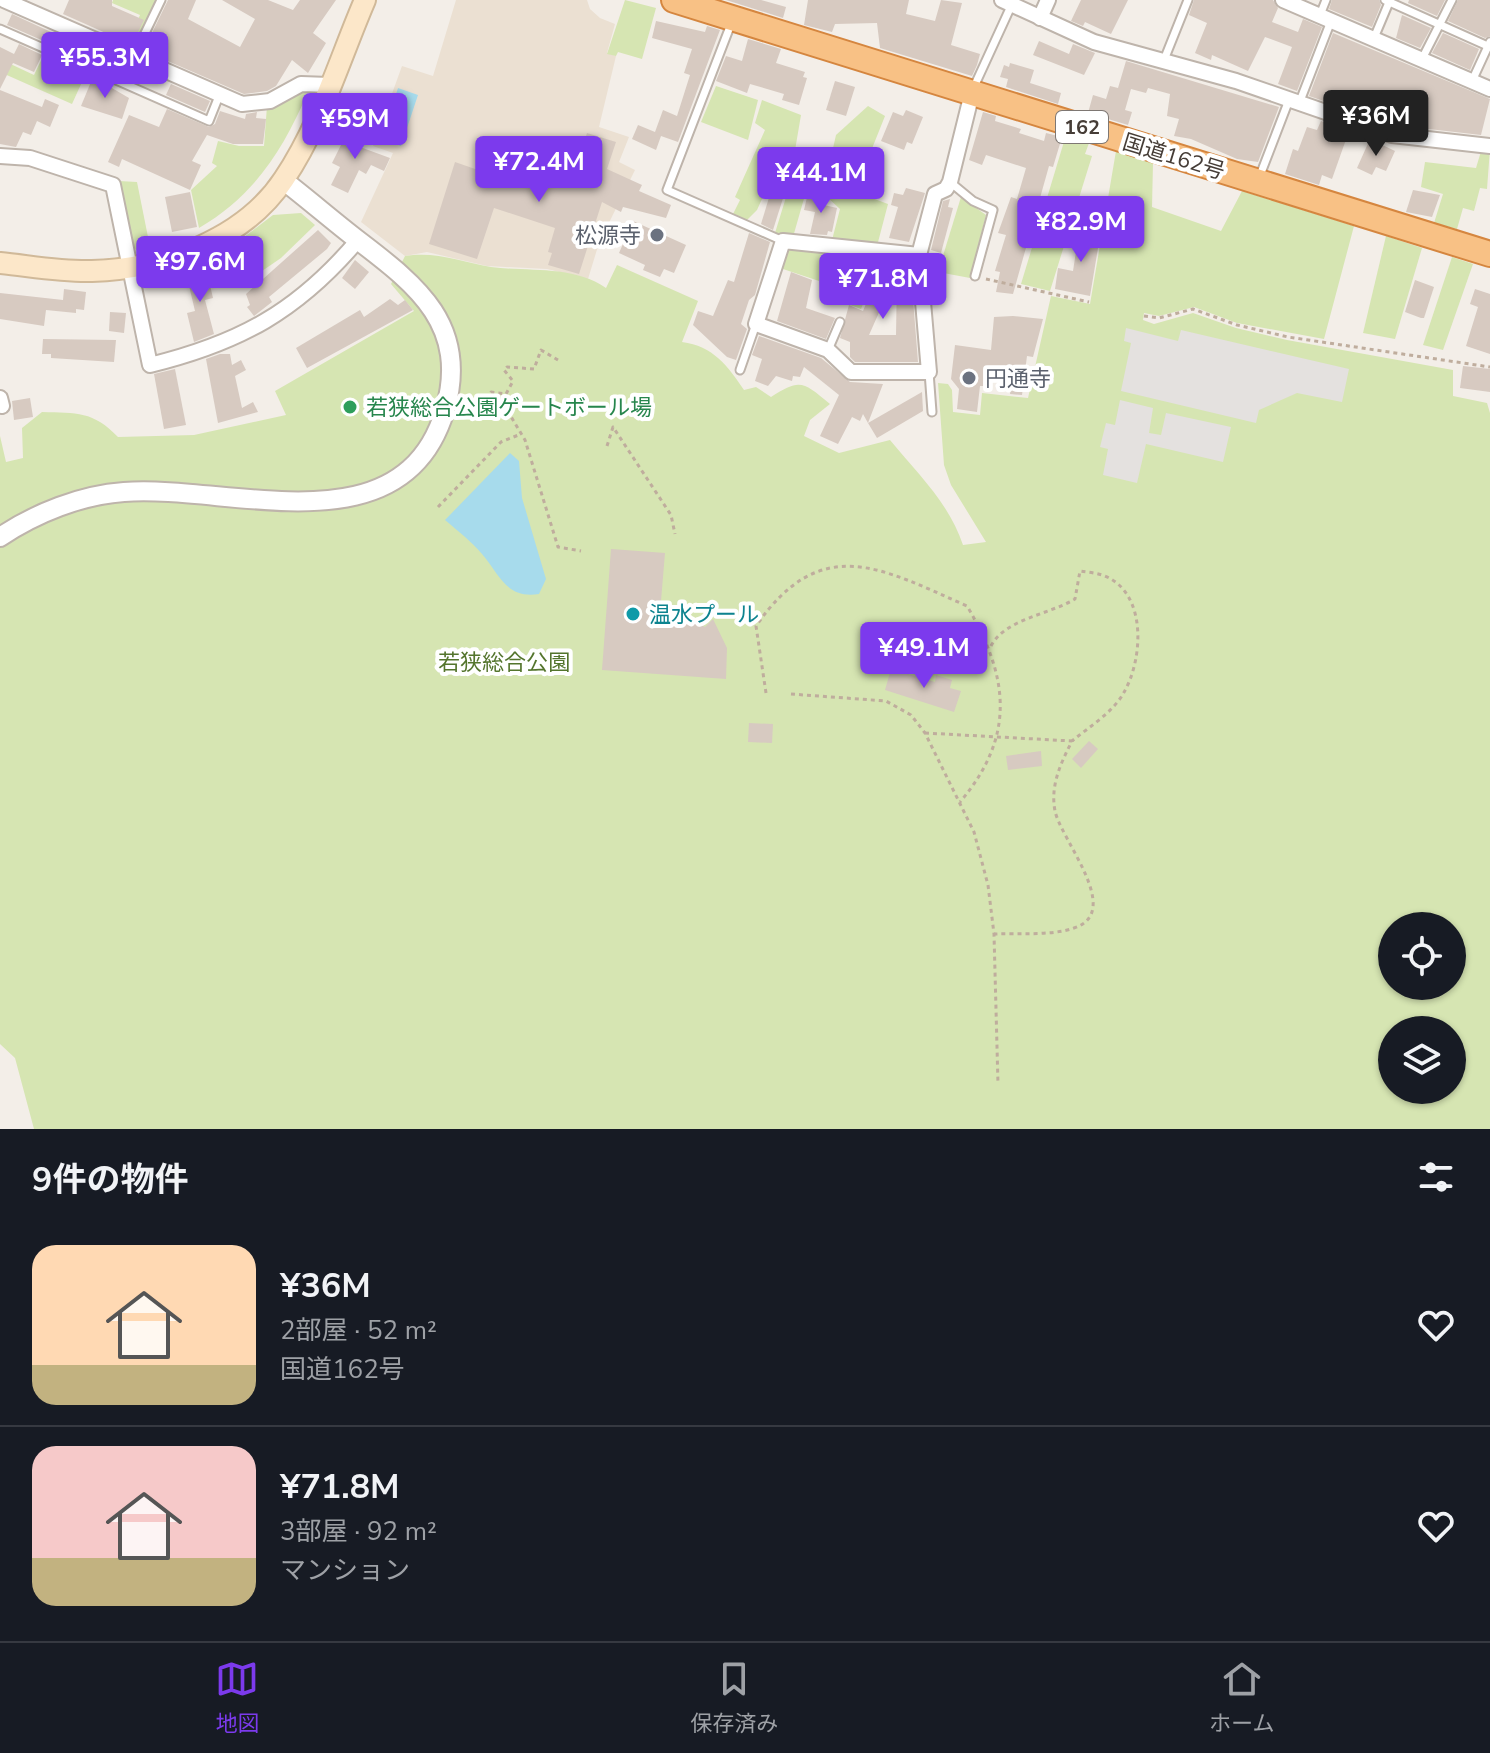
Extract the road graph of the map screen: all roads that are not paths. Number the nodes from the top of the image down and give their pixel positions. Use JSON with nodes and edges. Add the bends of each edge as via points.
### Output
{"nodes":[{"id":1,"x":4,"y":0,"type":"edge"},
{"id":2,"x":161,"y":0,"type":"edge"},
{"id":3,"x":365,"y":0,"type":"edge"},
{"id":4,"x":674,"y":0,"type":"edge"},
{"id":5,"x":1048,"y":0,"type":"edge"},
{"id":6,"x":1188,"y":0,"type":"edge"},
{"id":7,"x":1283,"y":0,"type":"edge"},
{"id":8,"x":1326,"y":0,"type":"edge"},
{"id":9,"x":1452,"y":0,"type":"edge"},
{"id":10,"x":1388,"y":1,"type":"edge"},
{"id":11,"x":1007,"y":2,"type":"edge"},
{"id":12,"x":733,"y":18,"type":"junction"},
{"id":13,"x":1040,"y":18,"type":"junction"},
{"id":14,"x":1326,"y":18,"type":"junction"},
{"id":15,"x":1439,"y":24,"type":"junction"},
{"id":16,"x":0,"y":29,"type":"edge"},
{"id":17,"x":81,"y":34,"type":"junction"},
{"id":18,"x":1373,"y":39,"type":"junction"},
{"id":19,"x":1489,"y":45,"type":"edge"},
{"id":20,"x":133,"y":58,"type":"junction"},
{"id":21,"x":70,"y":59,"type":"junction"},
{"id":22,"x":1422,"y":59,"type":"junction"},
{"id":23,"x":1163,"y":62,"type":"junction"},
{"id":24,"x":1472,"y":81,"type":"junction"},
{"id":25,"x":329,"y":85,"type":"junction"},
{"id":26,"x":1490,"y":89,"type":"edge"},
{"id":27,"x":972,"y":93,"type":"junction"},
{"id":28,"x":219,"y":96,"type":"junction"},
{"id":29,"x":1295,"y":100,"type":"junction"},
{"id":30,"x":1490,"y":146,"type":"edge"},
{"id":31,"x":0,"y":156,"type":"edge"},
{"id":32,"x":283,"y":180,"type":"junction"},
{"id":33,"x":1257,"y":181,"type":"junction"},
{"id":34,"x":950,"y":182,"type":"junction"},
{"id":35,"x":358,"y":240,"type":"junction"},
{"id":36,"x":783,"y":241,"type":"junction"},
{"id":37,"x":1490,"y":254,"type":"edge"},
{"id":38,"x":919,"y":255,"type":"junction"},
{"id":39,"x":0,"y":263,"type":"edge"},
{"id":40,"x":130,"y":267,"type":"junction"},
{"id":41,"x":975,"y":276,"type":"road end"},
{"id":42,"x":840,"y":322,"type":"dead end"},
{"id":43,"x":756,"y":324,"type":"junction"},
{"id":44,"x":828,"y":350,"type":"junction"},
{"id":45,"x":740,"y":370,"type":"dead end"},
{"id":46,"x":929,"y":372,"type":"junction"},
{"id":47,"x":932,"y":412,"type":"dead end"},
{"id":48,"x":0,"y":537,"type":"edge"}],
"edges":[{"from":1,"to":17,"type":"street"},
{"from":2,"to":20,"type":"lane"},
{"from":3,"to":25,"type":"main road"},
{"from":4,"to":12,"type":"highway","name":"国道162号","number":"162"},
{"from":5,"to":13,"type":"street"},
{"from":6,"to":23,"type":"lane"},
{"from":7,"to":14,"type":"street"},
{"from":8,"to":14,"type":"lane"},
{"from":9,"to":15,"type":"lane"},
{"from":10,"to":15,"type":"lane"},
{"from":10,"to":18,"type":"lane"},
{"from":11,"to":13,"type":"street"},
{"from":11,"to":27,"type":"lane"},
{"from":12,"to":27,"type":"highway","name":"国道162号","number":"162"},
{"from":12,"to":36,"type":"lane","via":[[667,190]]},
{"from":13,"to":23,"type":"street","via":[[1094,42]]},
{"from":14,"to":18,"type":"street"},
{"from":14,"to":29,"type":"lane"},
{"from":15,"to":19,"type":"lane"},
{"from":15,"to":22,"type":"lane"},
{"from":16,"to":21,"type":"lane"},
{"from":17,"to":20,"type":"street"},
{"from":17,"to":21,"type":"lane"},
{"from":18,"to":22,"type":"street"},
{"from":19,"to":24,"type":"lane"},
{"from":20,"to":28,"type":"street"},
{"from":21,"to":28,"type":"lane","via":[[209,121]]},
{"from":22,"to":24,"type":"street"},
{"from":23,"to":29,"type":"street"},
{"from":24,"to":26,"type":"street"},
{"from":25,"to":28,"type":"street","via":[[301,84],[254,105]]},
{"from":25,"to":32,"type":"main road"},
{"from":27,"to":33,"type":"highway","name":"国道162号","number":"162"},
{"from":27,"to":34,"type":"street"},
{"from":29,"to":30,"type":"street","via":[[1392,135]]},
{"from":29,"to":33,"type":"lane"},
{"from":31,"to":40,"type":"street","via":[[30,158],[113,185]]},
{"from":32,"to":35,"type":"street"},
{"from":32,"to":40,"type":"main road","via":[[243,220],[206,244]]},
{"from":33,"to":37,"type":"highway","name":"国道162号","number":"162"},
{"from":34,"to":38,"type":"street","via":[[935,194]]},
{"from":34,"to":41,"type":"lane","via":[[993,210]]},
{"from":35,"to":40,"type":"street","via":[[330,274],[264,324],[229,342],[150,365]]},
{"from":35,"to":48,"type":"street","via":[[424,296],[446,340],[450,387],[445,409],[430,444],[403,474],[363,497],[339,502],[120,492],[72,503]]},
{"from":36,"to":38,"type":"street"},
{"from":36,"to":43,"type":"street"},
{"from":38,"to":46,"type":"street"},
{"from":39,"to":40,"type":"main road","via":[[90,271]]},
{"from":42,"to":44,"type":"lane"},
{"from":43,"to":44,"type":"street"},
{"from":43,"to":45,"type":"lane"},
{"from":44,"to":46,"type":"street","via":[[851,372]]},
{"from":46,"to":47,"type":"lane"}]}
